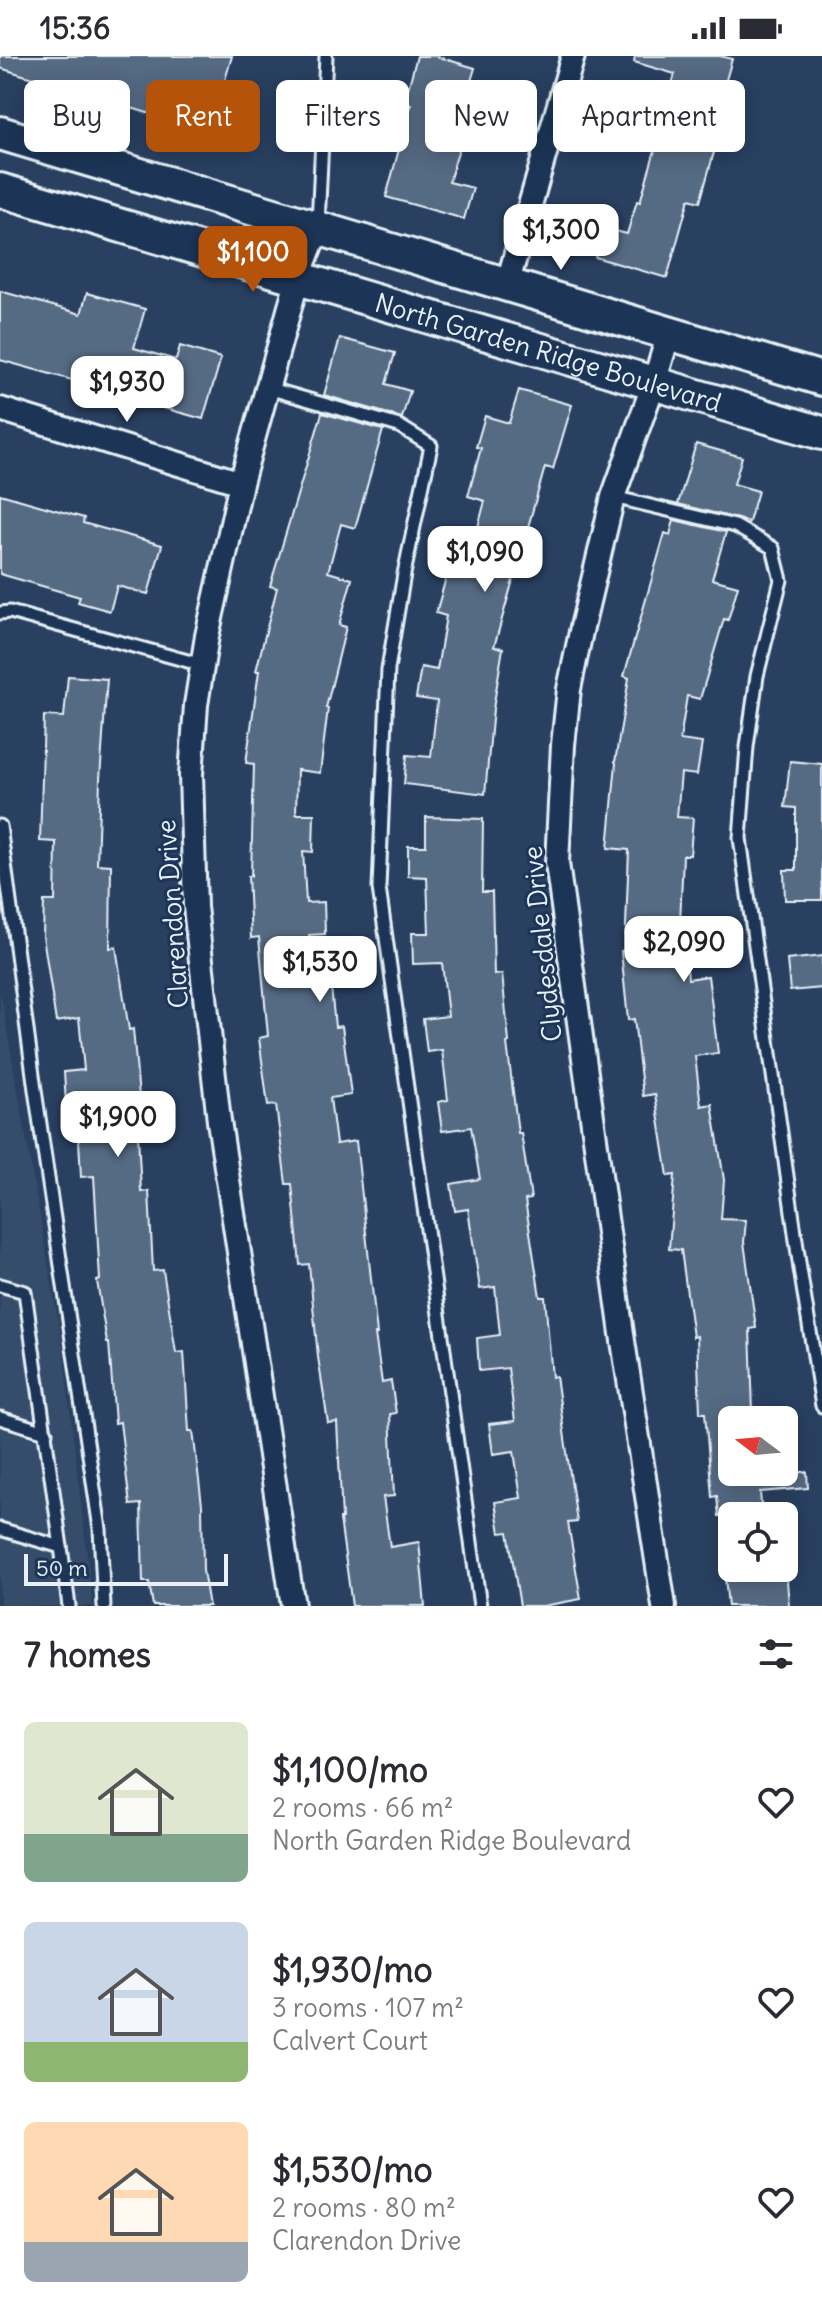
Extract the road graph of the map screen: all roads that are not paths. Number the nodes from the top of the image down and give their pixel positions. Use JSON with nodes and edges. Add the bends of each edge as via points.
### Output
{"nodes":[{"id":1,"x":324,"y":56,"type":"edge"},
{"id":2,"x":573,"y":56,"type":"edge"},
{"id":3,"x":0,"y":133,"type":"edge"},
{"id":4,"x":0,"y":190,"type":"edge"},
{"id":5,"x":318,"y":228,"type":"junction"},
{"id":6,"x":298,"y":278,"type":"junction"},
{"id":7,"x":507,"y":285,"type":"junction"},
{"id":8,"x":669,"y":333,"type":"junction"},
{"id":9,"x":822,"y":379,"type":"edge"},
{"id":10,"x":654,"y":383,"type":"junction"},
{"id":11,"x":268,"y":388,"type":"junction"},
{"id":12,"x":0,"y":409,"type":"edge"},
{"id":13,"x":822,"y":433,"type":"edge"},
{"id":14,"x":241,"y":483,"type":"junction"},
{"id":15,"x":613,"y":497,"type":"junction"},
{"id":16,"x":0,"y":613,"type":"edge"},
{"id":17,"x":202,"y":665,"type":"junction"},
{"id":18,"x":0,"y":826,"type":"edge"},
{"id":19,"x":0,"y":1285,"type":"edge"},
{"id":20,"x":822,"y":1406,"type":"edge"},
{"id":21,"x":0,"y":1418,"type":"edge"},
{"id":22,"x":46,"y":1432,"type":"junction"},
{"id":23,"x":0,"y":1529,"type":"edge"},
{"id":24,"x":61,"y":1547,"type":"junction"},
{"id":25,"x":69,"y":1606,"type":"edge"},
{"id":26,"x":104,"y":1606,"type":"edge"},
{"id":27,"x":293,"y":1606,"type":"edge"},
{"id":28,"x":480,"y":1606,"type":"edge"},
{"id":29,"x":664,"y":1606,"type":"edge"}],
"edges":[{"from":1,"to":5,"type":"lane"},
{"from":2,"to":7,"type":"street"},
{"from":3,"to":5,"type":"main road"},
{"from":4,"to":6,"type":"main road","name":"North Garden Ridge Boulevard"},
{"from":5,"to":6,"type":"street","name":"Clarendon Drive"},
{"from":5,"to":7,"type":"main road"},
{"from":6,"to":10,"type":"main road","name":"North Garden Ridge Boulevard"},
{"from":6,"to":11,"type":"street","name":"Clarendon Drive"},
{"from":7,"to":8,"type":"main road"},
{"from":8,"to":9,"type":"main road"},
{"from":8,"to":10,"type":"street","name":"Clydesdale Drive"},
{"from":10,"to":13,"type":"main road","name":"North Garden Ridge Boulevard"},
{"from":10,"to":15,"type":"street","name":"Clydesdale Drive"},
{"from":11,"to":14,"type":"street","name":"Clarendon Drive"},
{"from":11,"to":28,"type":"lane","via":[[399,426],[431,446],[388,669],[379,888]]},
{"from":12,"to":14,"type":"street"},
{"from":14,"to":17,"type":"street","name":"Clarendon Drive"},
{"from":15,"to":20,"type":"lane","via":[[735,526],[773,548],[781,580],[757,676],[740,838]]},
{"from":15,"to":29,"type":"street","name":"Clydesdale Drive","via":[[569,689],[557,863]]},
{"from":16,"to":17,"type":"lane"},
{"from":17,"to":27,"type":"street","name":"Clarendon Drive","via":[[191,775],[195,907],[219,1121]]},
{"from":18,"to":26,"type":"lane","via":[[100,1529]]},
{"from":19,"to":22,"type":"lane","via":[[25,1292]]},
{"from":21,"to":22,"type":"lane"},
{"from":22,"to":24,"type":"lane"},
{"from":23,"to":24,"type":"lane"},
{"from":24,"to":25,"type":"lane"}]}
